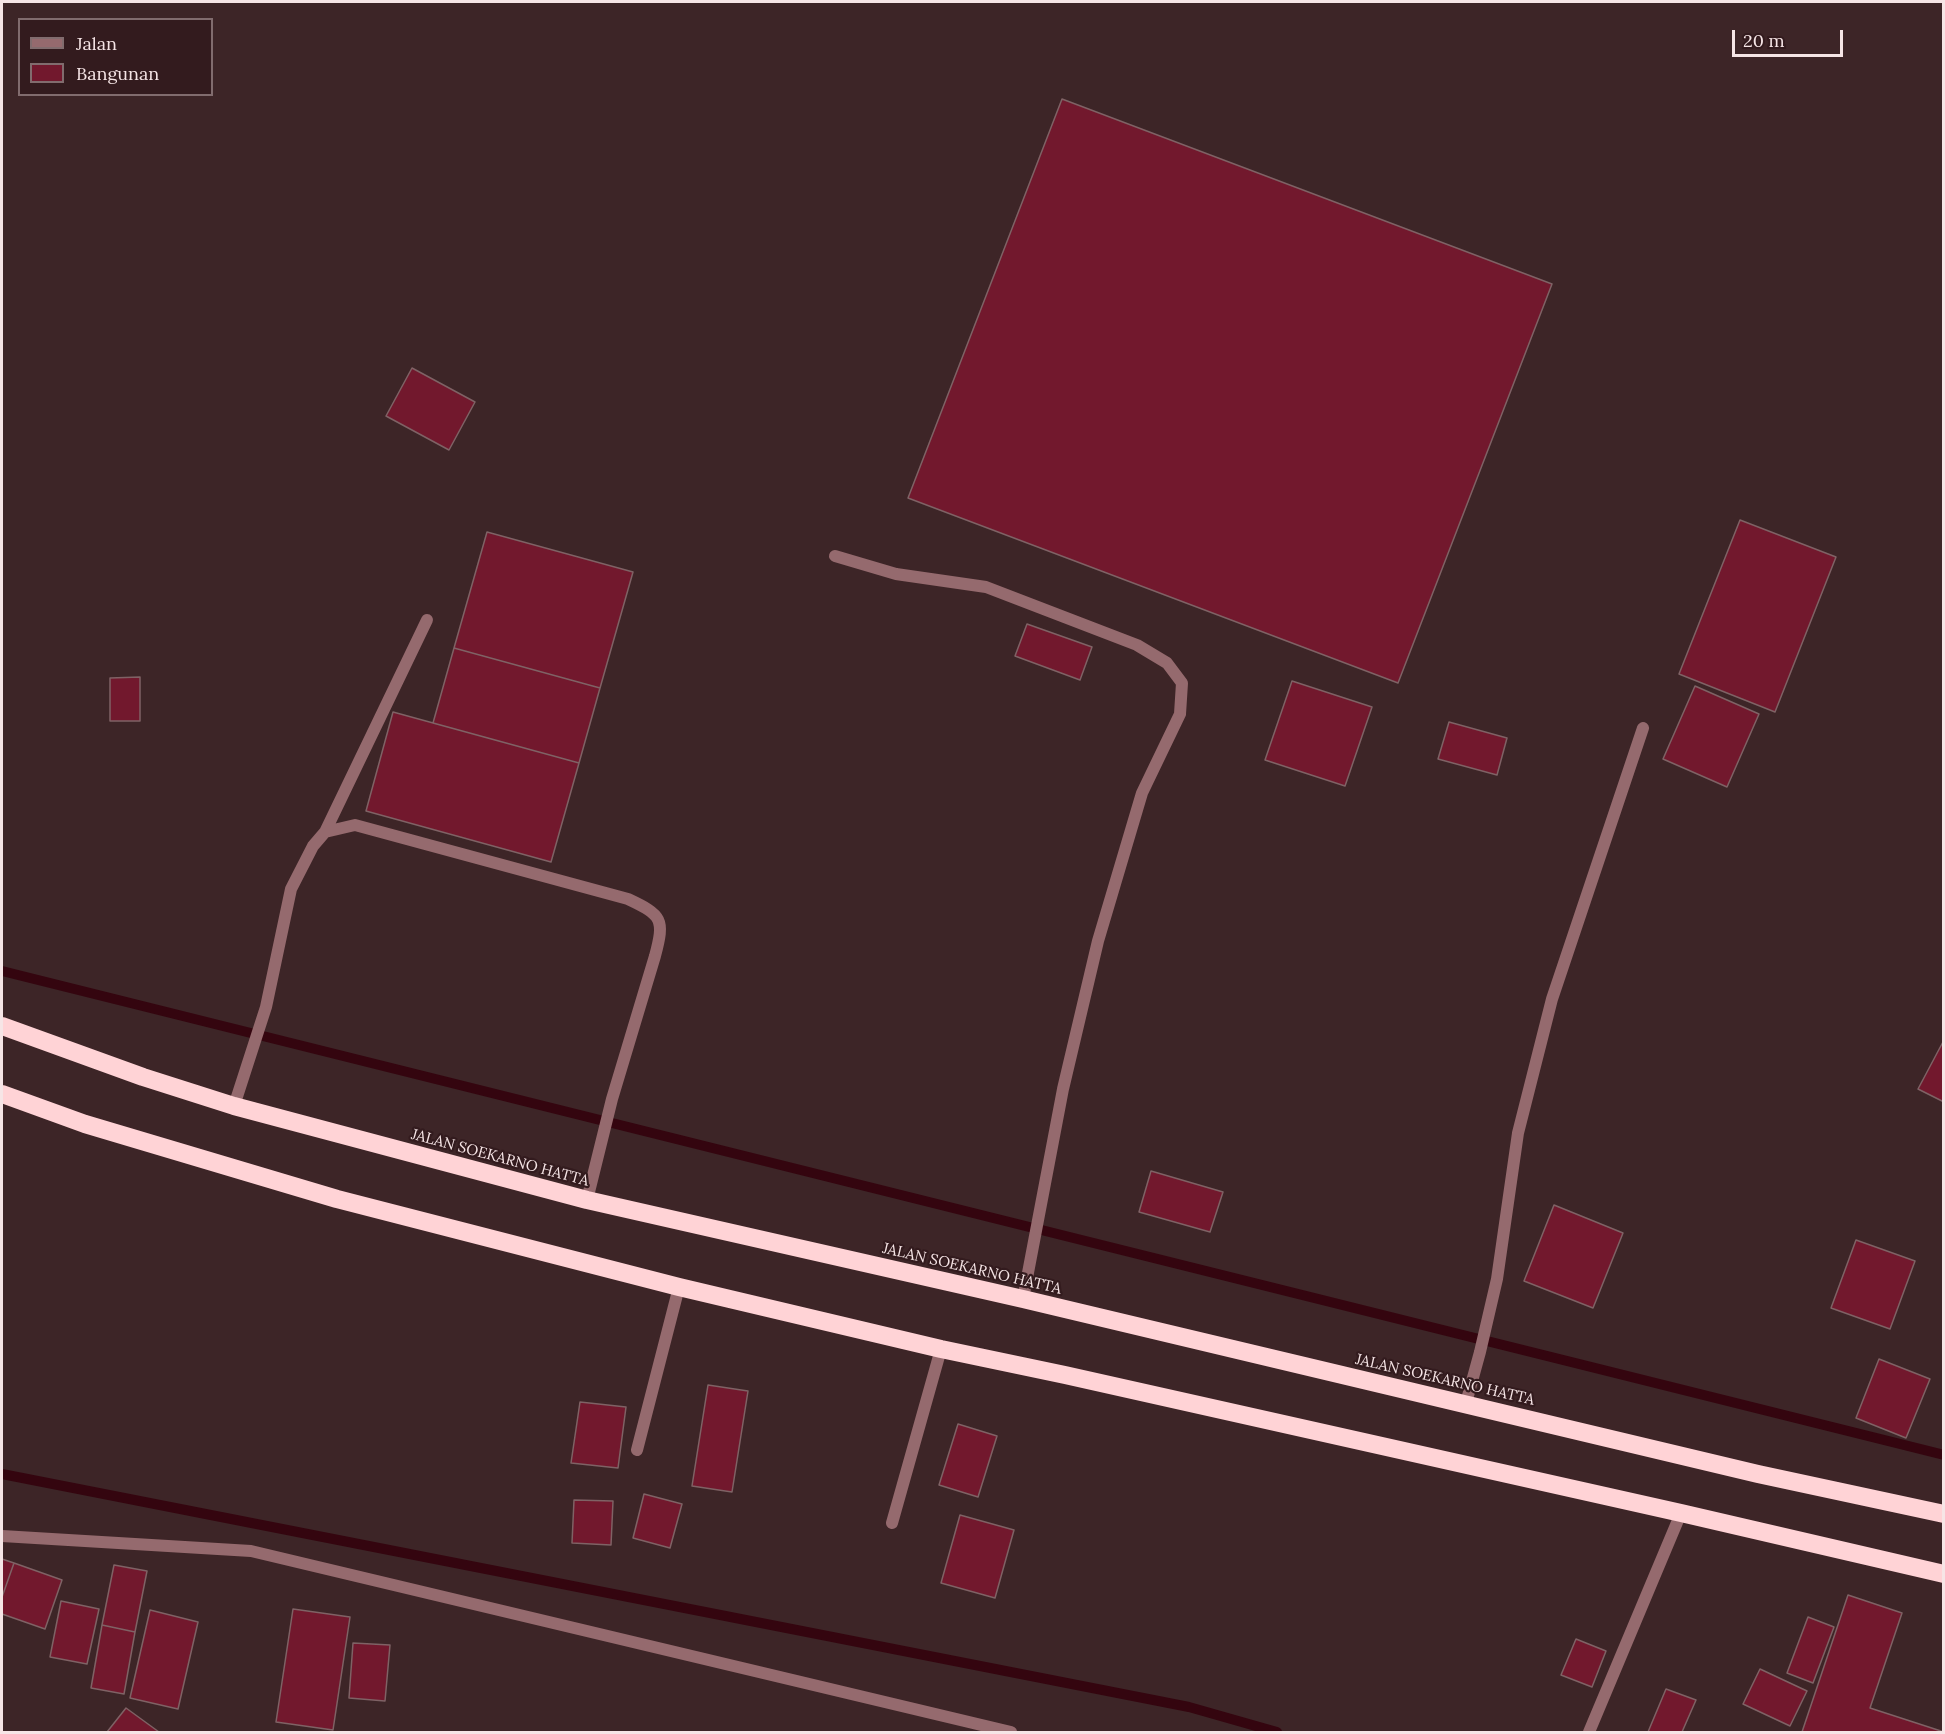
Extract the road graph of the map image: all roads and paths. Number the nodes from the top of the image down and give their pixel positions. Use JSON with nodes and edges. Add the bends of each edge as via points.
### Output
{"nodes":[{"id":1,"x":835,"y":556,"type":"dead end"},
{"id":2,"x":427,"y":620,"type":"dead end"},
{"id":3,"x":1643,"y":728,"type":"dead end"},
{"id":4,"x":325,"y":831,"type":"junction"},
{"id":5,"x":2,"y":1026,"type":"edge"},
{"id":6,"x":2,"y":1094,"type":"edge"},
{"id":7,"x":234,"y":1106,"type":"junction"},
{"id":8,"x":587,"y":1200,"type":"junction"},
{"id":9,"x":679,"y":1287,"type":"junction"},
{"id":10,"x":1023,"y":1299,"type":"junction"},
{"id":11,"x":941,"y":1349,"type":"junction"},
{"id":12,"x":1466,"y":1403,"type":"junction"},
{"id":13,"x":637,"y":1450,"type":"dead end"},
{"id":14,"x":1681,"y":1513,"type":"junction"},
{"id":15,"x":1944,"y":1514,"type":"edge"},
{"id":16,"x":892,"y":1523,"type":"dead end"},
{"id":17,"x":2,"y":1536,"type":"edge"},
{"id":18,"x":1944,"y":1574,"type":"edge"},
{"id":19,"x":1011,"y":1732,"type":"edge"},
{"id":20,"x":1589,"y":1732,"type":"edge"}],
"edges":[{"from":1,"to":10,"type":"street","via":[[896,574],[986,587],[1137,645],[1167,663],[1182,683],[1180,714],[1142,793],[1098,940],[1063,1089]]},
{"from":2,"to":4,"type":"street"},
{"from":3,"to":12,"type":"street","via":[[1552,999],[1518,1133],[1497,1279]]},
{"from":4,"to":7,"type":"street","via":[[291,889],[266,1008]]},
{"from":4,"to":8,"type":"street","via":[[355,825],[628,899],[652,911],[659,920],[661,932]]},
{"from":5,"to":7,"type":"highway","name":"JALAN SOEKARNO HATTA"},
{"from":6,"to":9,"type":"highway","via":[[85,1124],[337,1199]]},
{"from":7,"to":8,"type":"highway","name":"JALAN SOEKARNO HATTA"},
{"from":8,"to":10,"type":"highway","name":"JALAN SOEKARNO HATTA"},
{"from":9,"to":11,"type":"highway"},
{"from":9,"to":13,"type":"street"},
{"from":10,"to":12,"type":"highway","name":"JALAN SOEKARNO HATTA"},
{"from":11,"to":14,"type":"highway"},
{"from":11,"to":16,"type":"street"},
{"from":12,"to":15,"type":"highway","name":"JALAN SOEKARNO HATTA","via":[[1758,1474]]},
{"from":14,"to":18,"type":"highway"},
{"from":14,"to":20,"type":"street"},
{"from":17,"to":19,"type":"street","via":[[251,1551]]}]}
